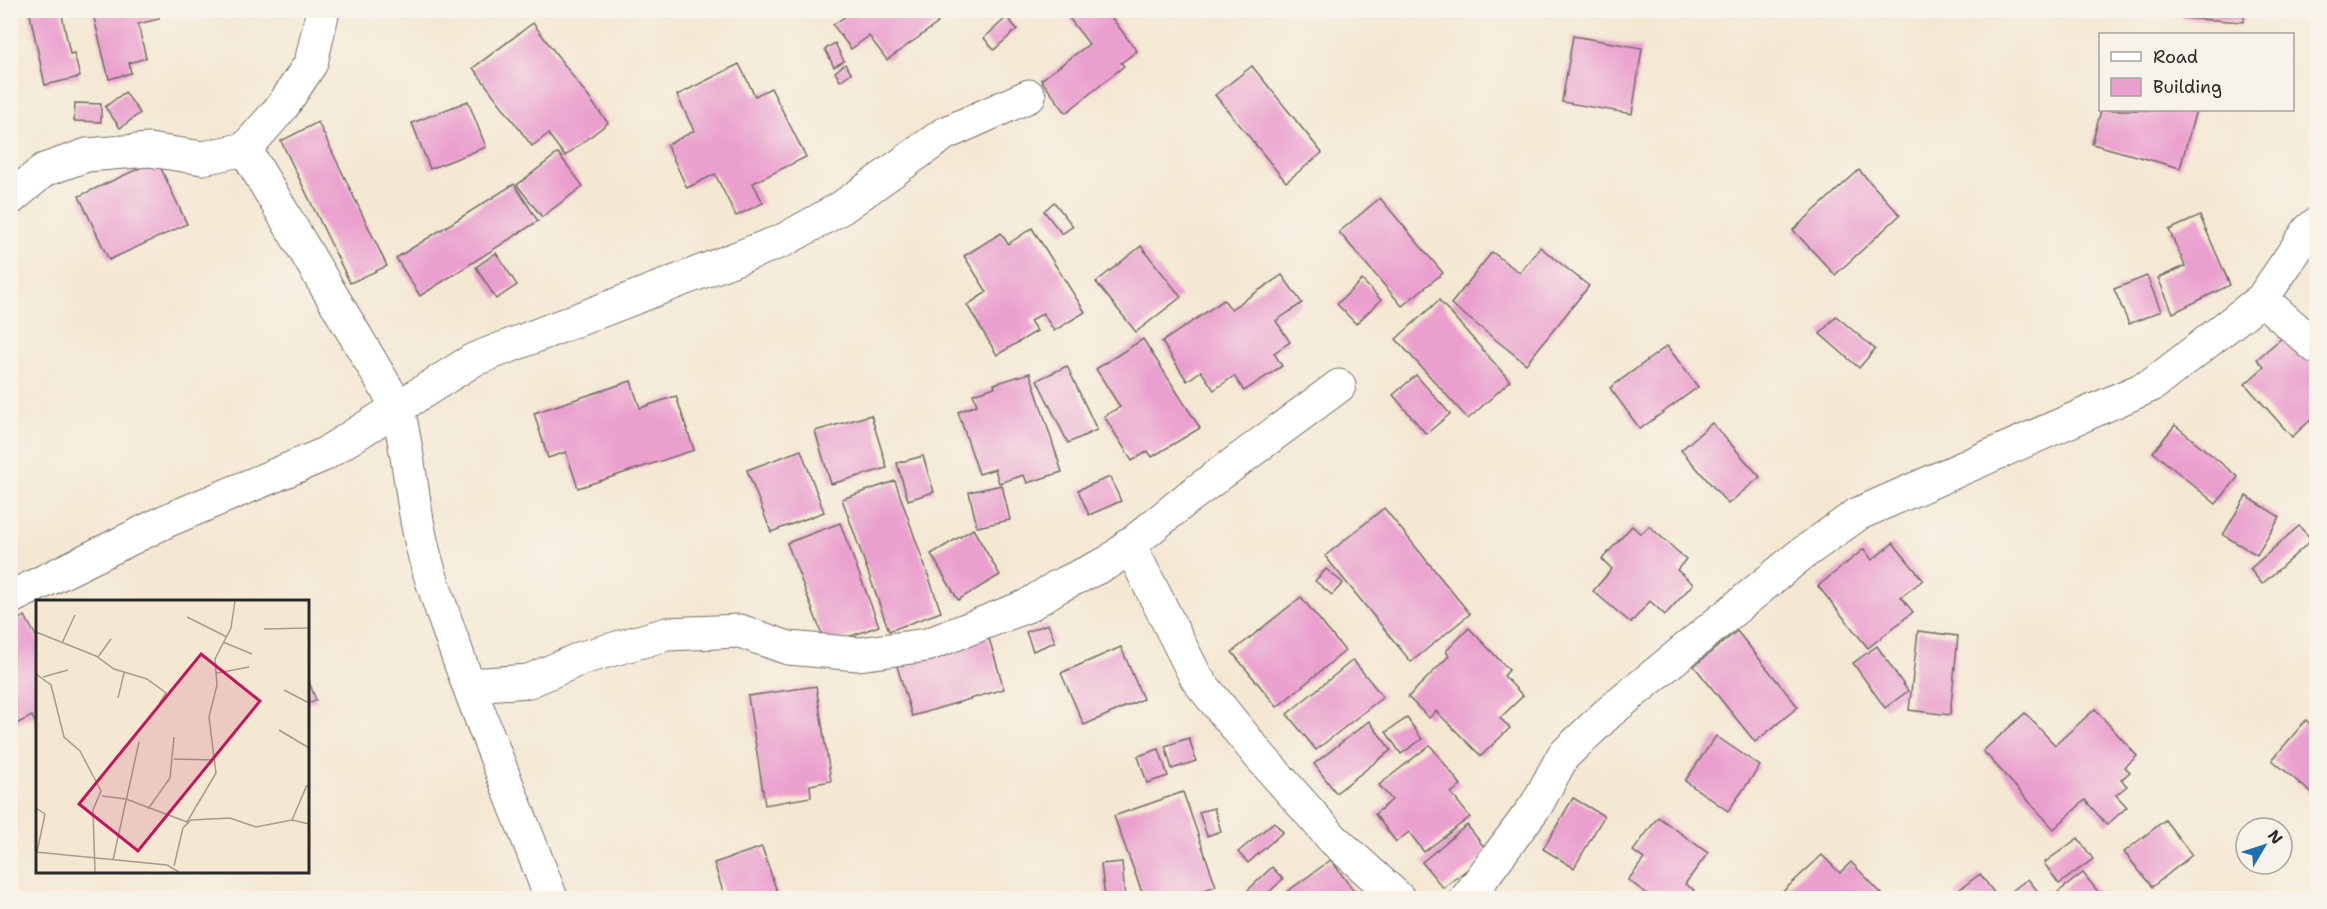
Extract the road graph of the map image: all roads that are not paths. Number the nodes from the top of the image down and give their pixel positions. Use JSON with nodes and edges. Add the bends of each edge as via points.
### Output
{"nodes":[{"id":1,"x":324,"y":10,"type":"edge"},
{"id":2,"x":1029,"y":96,"type":"dead end"},
{"id":3,"x":244,"y":149,"type":"junction"},
{"id":4,"x":10,"y":199,"type":"edge"},
{"id":5,"x":2316,"y":224,"type":"edge"},
{"id":6,"x":2262,"y":299,"type":"junction"},
{"id":7,"x":2316,"y":347,"type":"edge"},
{"id":8,"x":1339,"y":386,"type":"dead end"},
{"id":9,"x":397,"y":406,"type":"junction"},
{"id":10,"x":1129,"y":544,"type":"junction"},
{"id":11,"x":10,"y":598,"type":"edge"},
{"id":12,"x":470,"y":685,"type":"junction"},
{"id":13,"x":551,"y":898,"type":"edge"},
{"id":14,"x":1398,"y":898,"type":"edge"},
{"id":15,"x":1467,"y":898,"type":"edge"}],
"edges":[{"from":1,"to":3,"type":"street","via":[[311,63],[282,107]]},
{"from":2,"to":9,"type":"street","via":[[944,134],[841,208],[784,240],[473,360]]},
{"from":3,"to":4,"type":"street","via":[[203,158],[149,150],[87,154],[44,170]]},
{"from":3,"to":9,"type":"street"},
{"from":5,"to":6,"type":"street"},
{"from":6,"to":7,"type":"street"},
{"from":6,"to":15,"type":"street","via":[[2152,385],[1858,514],[1799,556],[1606,714],[1563,756],[1537,804]]},
{"from":8,"to":10,"type":"street"},
{"from":9,"to":11,"type":"street","via":[[323,455],[166,521]]},
{"from":9,"to":12,"type":"street","via":[[408,447],[428,569]]},
{"from":10,"to":12,"type":"street","via":[[1109,562],[1027,606],[927,645],[859,654],[788,648],[740,631],[667,634],[582,658],[528,681]]},
{"from":10,"to":14,"type":"street","via":[[1197,679],[1333,839]]},
{"from":12,"to":13,"type":"street"}]}
